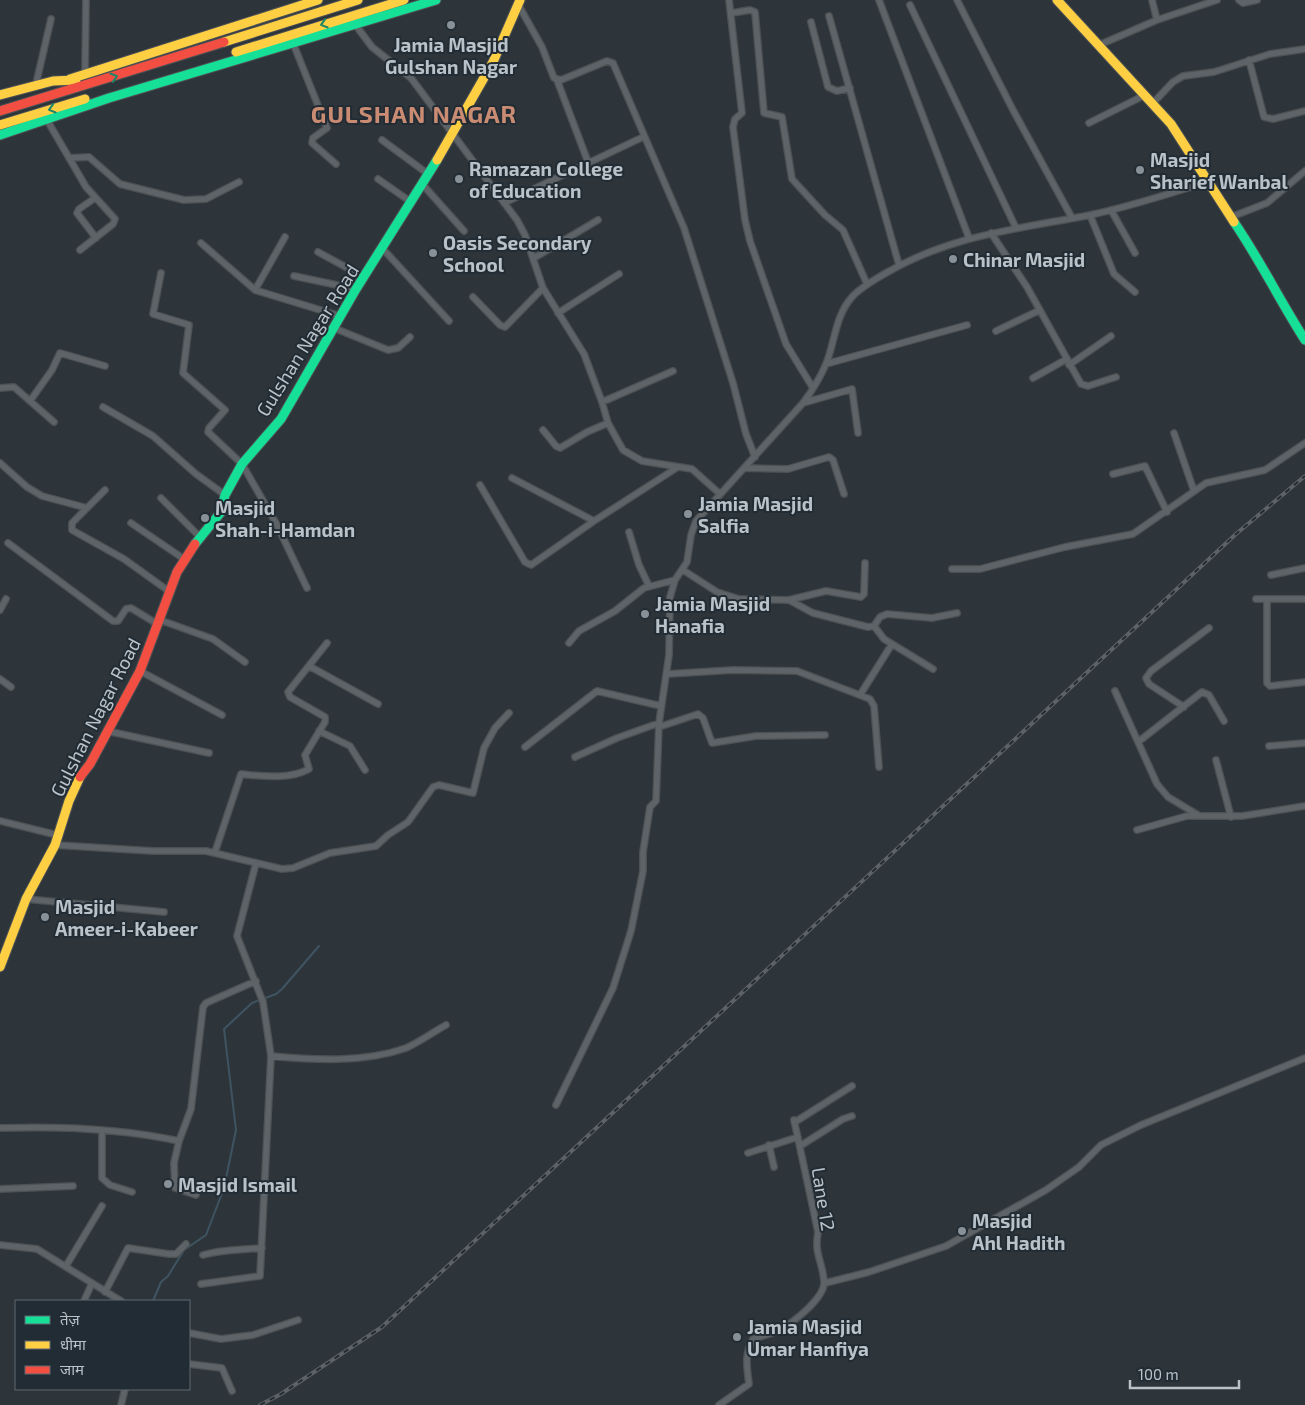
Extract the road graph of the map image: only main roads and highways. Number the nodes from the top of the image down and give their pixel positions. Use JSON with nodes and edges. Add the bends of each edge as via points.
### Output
{"nodes":[{"id":1,"x":318,"y":0,"type":"edge"},
{"id":2,"x":358,"y":0,"type":"edge"},
{"id":3,"x":404,"y":0,"type":"edge"},
{"id":4,"x":436,"y":0,"type":"edge"},
{"id":5,"x":1057,"y":0,"type":"edge"},
{"id":6,"x":520,"y":3,"type":"edge"},
{"id":7,"x":352,"y":20,"type":"junction"},
{"id":8,"x":70,"y":78,"type":"junction"},
{"id":9,"x":89,"y":85,"type":"junction"},
{"id":10,"x":0,"y":95,"type":"edge"},
{"id":11,"x":0,"y":111,"type":"edge"},
{"id":12,"x":0,"y":125,"type":"edge"},
{"id":13,"x":0,"y":136,"type":"edge"},
{"id":14,"x":1305,"y":340,"type":"edge"},
{"id":15,"x":0,"y":967,"type":"edge"}],
"edges":[{"from":1,"to":8,"type":"main road"},
{"from":9,"to":2,"type":"main road","one_way":true},
{"from":3,"to":7,"type":"main road"},
{"from":4,"to":7,"type":"main road"},
{"from":5,"to":14,"type":"main road","via":[[1172,124],[1257,256],[1276,295]]},
{"from":6,"to":15,"type":"main road","name":"Gulshan Nagar Road","via":[[493,62],[281,419],[242,464],[225,496],[221,512],[184,559],[140,671],[81,776],[54,845],[26,899]]},
{"from":7,"to":12,"type":"main road","one_way":true},
{"from":7,"to":13,"type":"main road","via":[[293,43],[109,98]]},
{"from":8,"to":9,"type":"main road"},
{"from":8,"to":10,"type":"main road"},
{"from":9,"to":11,"type":"main road"}]}
